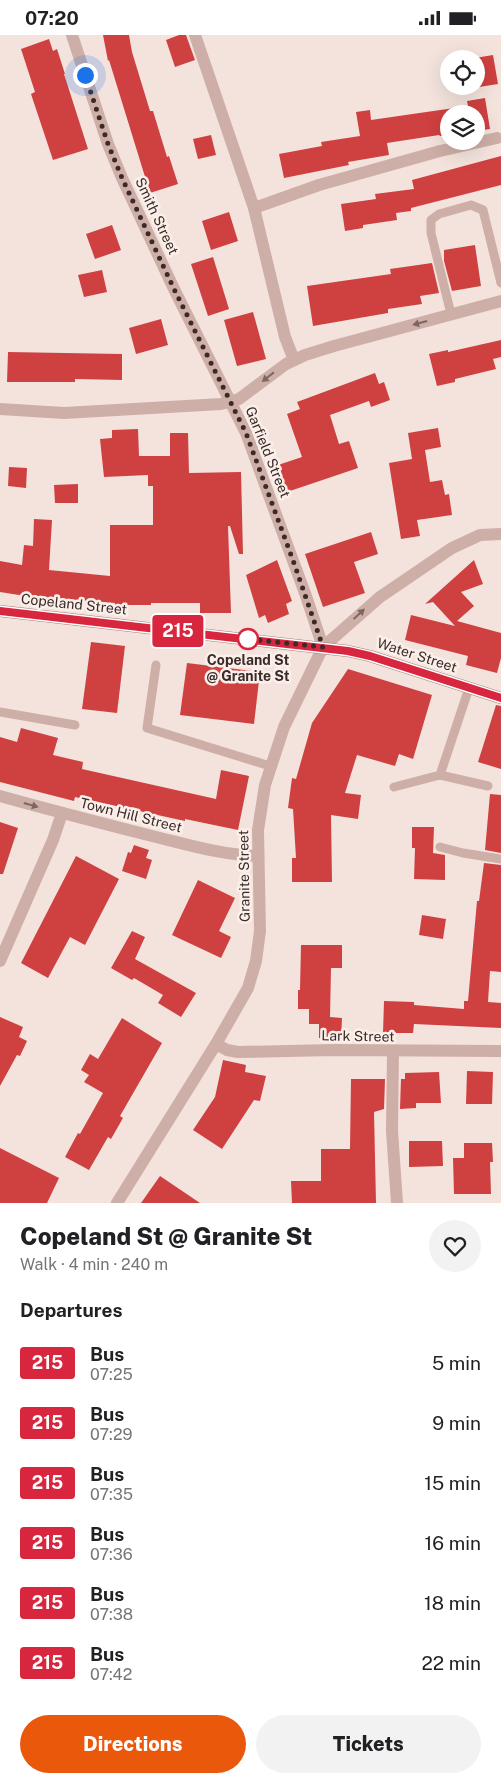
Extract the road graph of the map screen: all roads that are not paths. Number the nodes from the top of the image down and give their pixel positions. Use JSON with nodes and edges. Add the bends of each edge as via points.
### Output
{"nodes":[{"id":1,"x":72,"y":35,"type":"edge"},
{"id":2,"x":195,"y":35,"type":"edge"},
{"id":3,"x":497,"y":138,"type":"dead end"},
{"id":4,"x":254,"y":208,"type":"junction"},
{"id":5,"x":501,"y":283,"type":"edge"},
{"id":6,"x":501,"y":301,"type":"edge"},
{"id":7,"x":451,"y":314,"type":"junction"},
{"id":8,"x":294,"y":360,"type":"junction"},
{"id":9,"x":231,"y":402,"type":"junction"},
{"id":10,"x":0,"y":409,"type":"edge"},
{"id":11,"x":501,"y":534,"type":"edge"},
{"id":12,"x":0,"y":611,"type":"edge"},
{"id":13,"x":323,"y":647,"type":"junction"},
{"id":14,"x":156,"y":665,"type":"dead end"},
{"id":15,"x":469,"y":688,"type":"junction"},
{"id":16,"x":501,"y":698,"type":"edge"},
{"id":17,"x":0,"y":711,"type":"edge"},
{"id":18,"x":75,"y":725,"type":"dead end"},
{"id":19,"x":270,"y":766,"type":"junction"},
{"id":20,"x":440,"y":775,"type":"junction"},
{"id":21,"x":488,"y":786,"type":"dead end"},
{"id":22,"x":394,"y":787,"type":"dead end"},
{"id":23,"x":0,"y":796,"type":"edge"},
{"id":24,"x":62,"y":813,"type":"junction"},
{"id":25,"x":440,"y":847,"type":"dead end"},
{"id":26,"x":257,"y":856,"type":"junction"},
{"id":27,"x":501,"y":859,"type":"edge"},
{"id":28,"x":0,"y":961,"type":"edge"},
{"id":29,"x":216,"y":1044,"type":"junction"},
{"id":30,"x":393,"y":1051,"type":"junction"},
{"id":31,"x":501,"y":1051,"type":"edge"},
{"id":32,"x":117,"y":1203,"type":"edge"},
{"id":33,"x":398,"y":1203,"type":"edge"}],
"edges":[{"from":1,"to":9,"type":"street","name":"Smith Street","via":[[108,144],[174,289]]},
{"from":2,"to":4,"type":"street"},
{"from":3,"to":4,"type":"street","via":[[319,185]]},
{"from":4,"to":8,"type":"street","via":[[285,337]]},
{"from":5,"to":7,"type":"lane","via":[[483,210],[471,205],[439,214],[431,220],[431,233]]},
{"from":6,"to":7,"type":"street","name":"Garfield Street"},
{"from":7,"to":8,"type":"street","name":"Garfield Street","one_way":true},
{"from":8,"to":9,"type":"street","name":"Garfield Street","one_way":true},
{"from":9,"to":10,"type":"street","via":[[64,413]]},
{"from":9,"to":13,"type":"street","name":"Garfield Street","via":[[258,463]]},
{"from":13,"to":11,"type":"street","name":"Granite Street","one_way":true,"via":[[380,597],[452,548],[480,535]]},
{"from":12,"to":13,"type":"main road","name":"Copeland Street"},
{"from":13,"to":15,"type":"main road","name":"Water Street","via":[[364,654]]},
{"from":13,"to":19,"type":"street","name":"Granite Street","via":[[292,709]]},
{"from":14,"to":19,"type":"lane","via":[[147,728]]},
{"from":15,"to":16,"type":"main road","name":"Water Street"},
{"from":15,"to":20,"type":"lane"},
{"from":17,"to":18,"type":"lane"},
{"from":19,"to":26,"type":"street","name":"Granite Street","via":[[259,816]]},
{"from":20,"to":21,"type":"lane"},
{"from":20,"to":22,"type":"lane"},
{"from":23,"to":24,"type":"street","name":"Town Hill Street","one_way":true},
{"from":24,"to":26,"type":"street","name":"Town Hill Street","via":[[206,848]]},
{"from":24,"to":28,"type":"street","via":[[51,846]]},
{"from":25,"to":27,"type":"lane"},
{"from":26,"to":29,"type":"street","name":"Granite Street","via":[[260,915],[256,961],[242,1001]]},
{"from":29,"to":30,"type":"street","name":"Lark Street","via":[[238,1052]]},
{"from":29,"to":32,"type":"street","name":"Granite Street"},
{"from":30,"to":31,"type":"street","name":"Lark Street"},
{"from":30,"to":33,"type":"street","via":[[392,1131]]}]}
